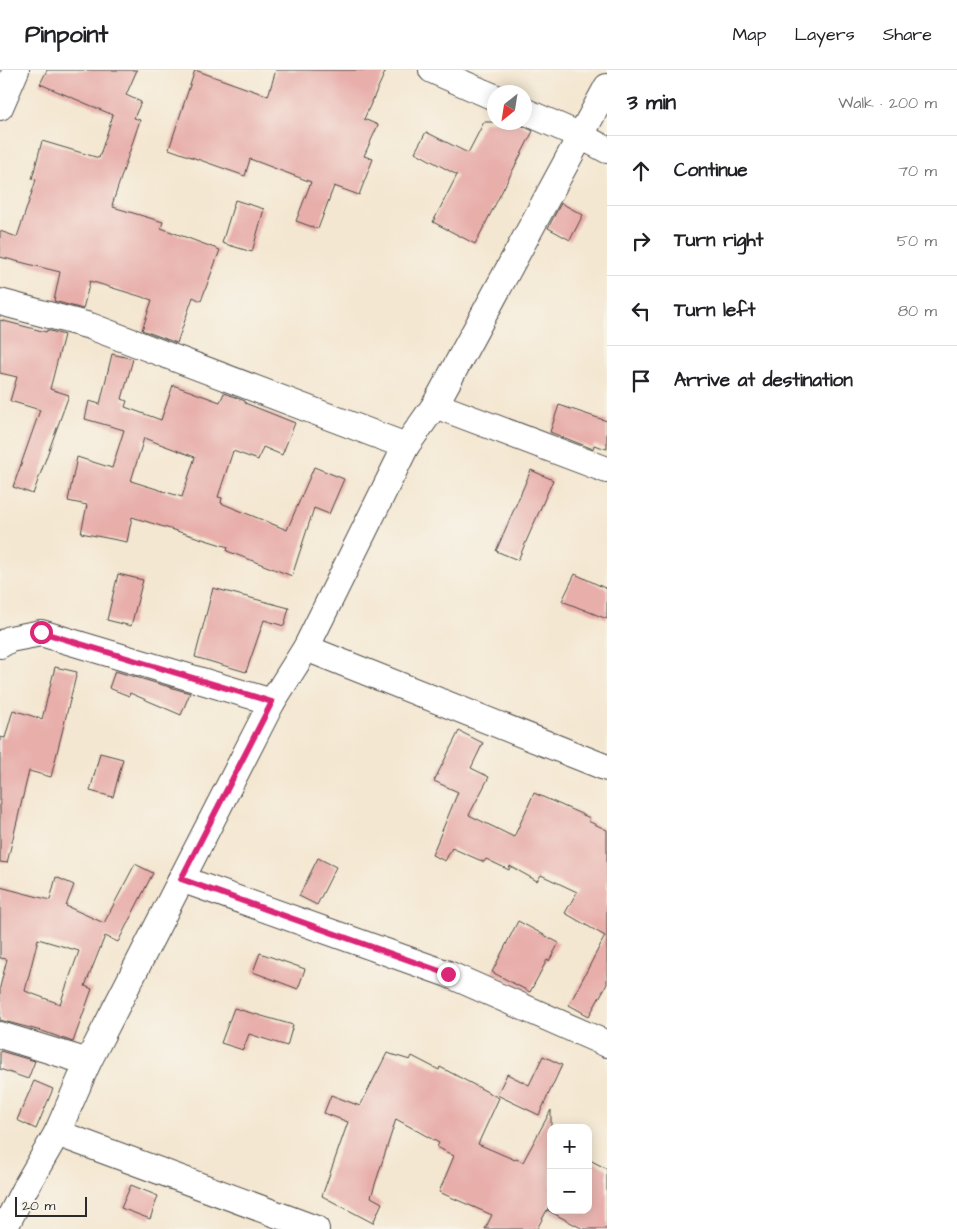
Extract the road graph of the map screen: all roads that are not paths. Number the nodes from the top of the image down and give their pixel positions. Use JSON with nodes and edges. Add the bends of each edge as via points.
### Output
{"nodes":[{"id":1,"x":16,"y":70,"type":"edge"},
{"id":2,"x":432,"y":70,"type":"edge"},
{"id":3,"x":607,"y":87,"type":"edge"},
{"id":4,"x":487,"y":94,"type":"edge"},
{"id":5,"x":0,"y":108,"type":"edge"},
{"id":6,"x":532,"y":115,"type":"edge"},
{"id":7,"x":581,"y":136,"type":"junction"},
{"id":8,"x":607,"y":150,"type":"edge"},
{"id":9,"x":0,"y":302,"type":"edge"},
{"id":10,"x":435,"y":405,"type":"junction"},
{"id":11,"x":406,"y":446,"type":"junction"},
{"id":12,"x":607,"y":470,"type":"edge"},
{"id":13,"x":0,"y":645,"type":"edge"},
{"id":14,"x":306,"y":648,"type":"junction"},
{"id":15,"x":272,"y":702,"type":"junction"},
{"id":16,"x":607,"y":768,"type":"edge"},
{"id":17,"x":181,"y":879,"type":"junction"},
{"id":18,"x":0,"y":1035,"type":"edge"},
{"id":19,"x":607,"y":1044,"type":"edge"},
{"id":20,"x":88,"y":1062,"type":"junction"},
{"id":21,"x":58,"y":1133,"type":"junction"},
{"id":22,"x":4,"y":1229,"type":"edge"},
{"id":23,"x":316,"y":1229,"type":"edge"}],
"edges":[{"from":1,"to":5,"type":"street"},
{"from":2,"to":4,"type":"street"},
{"from":3,"to":7,"type":"street"},
{"from":6,"to":7,"type":"street"},
{"from":7,"to":8,"type":"street"},
{"from":7,"to":10,"type":"street"},
{"from":9,"to":11,"type":"street","via":[[90,326]]},
{"from":10,"to":11,"type":"street"},
{"from":10,"to":12,"type":"street"},
{"from":11,"to":14,"type":"street"},
{"from":13,"to":15,"type":"street","via":[[10,639],[41,632]]},
{"from":14,"to":15,"type":"street"},
{"from":14,"to":16,"type":"street"},
{"from":15,"to":17,"type":"street"},
{"from":17,"to":19,"type":"street","via":[[448,974]]},
{"from":17,"to":20,"type":"street"},
{"from":18,"to":20,"type":"street"},
{"from":20,"to":21,"type":"street"},
{"from":21,"to":22,"type":"street"},
{"from":21,"to":23,"type":"street"}]}
